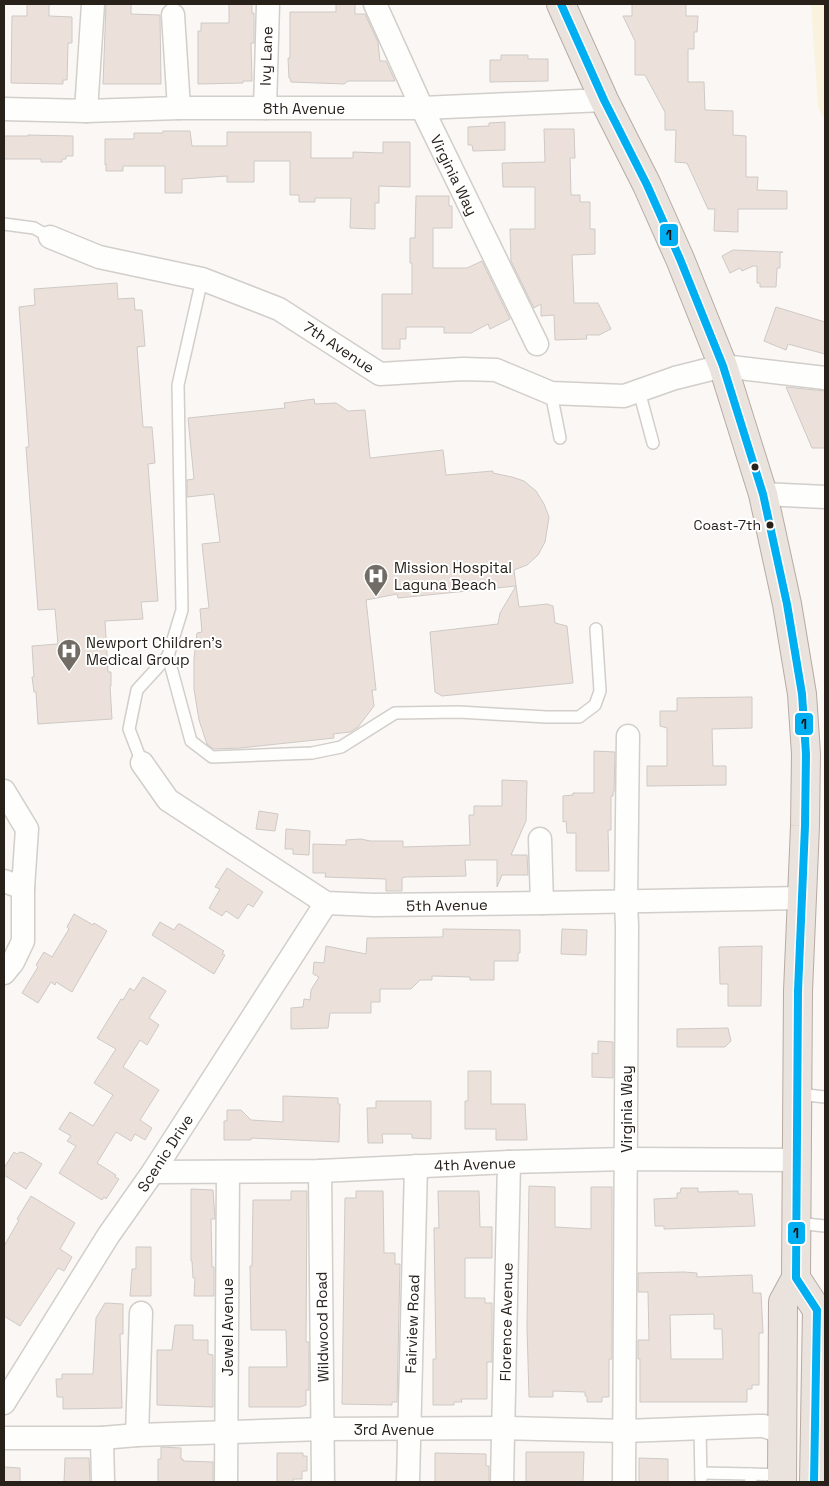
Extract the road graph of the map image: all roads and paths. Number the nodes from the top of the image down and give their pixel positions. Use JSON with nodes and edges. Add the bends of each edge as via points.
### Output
{"nodes":[{"id":1,"x":93,"y":4,"type":"edge"},
{"id":2,"x":268,"y":4,"type":"edge"},
{"id":3,"x":375,"y":4,"type":"edge"},
{"id":4,"x":561,"y":4,"type":"edge"},
{"id":5,"x":173,"y":15,"type":"dead end"},
{"id":6,"x":604,"y":100,"type":"junction"},
{"id":7,"x":179,"y":108,"type":"junction"},
{"id":8,"x":265,"y":108,"type":"junction"},
{"id":9,"x":422,"y":108,"type":"junction"},
{"id":10,"x":4,"y":109,"type":"edge"},
{"id":11,"x":86,"y":111,"type":"junction"},
{"id":12,"x":4,"y":224,"type":"edge"},
{"id":13,"x":50,"y":237,"type":"joint"},
{"id":14,"x":202,"y":279,"type":"junction"},
{"id":15,"x":537,"y":344,"type":"dead end"},
{"id":16,"x":723,"y":366,"type":"junction"},
{"id":17,"x":825,"y":378,"type":"edge"},
{"id":18,"x":639,"y":391,"type":"junction"},
{"id":19,"x":551,"y":392,"type":"junction"},
{"id":20,"x":560,"y":438,"type":"dead end"},
{"id":21,"x":652,"y":443,"type":"dead end"},
{"id":22,"x":763,"y":494,"type":"junction"},
{"id":23,"x":825,"y":497,"type":"edge"},
{"id":24,"x":596,"y":629,"type":"dead end"},
{"id":25,"x":168,"y":656,"type":"junction"},
{"id":26,"x":628,"y":736,"type":"dead end"},
{"id":27,"x":142,"y":763,"type":"joint"},
{"id":28,"x":4,"y":791,"type":"edge"},
{"id":29,"x":540,"y":839,"type":"dead end"},
{"id":30,"x":13,"y":884,"type":"edge"},
{"id":31,"x":802,"y":898,"type":"junction"},
{"id":32,"x":626,"y":902,"type":"junction"},
{"id":33,"x":326,"y":903,"type":"junction"},
{"id":34,"x":542,"y":904,"type":"junction"},
{"id":35,"x":4,"y":973,"type":"edge"},
{"id":36,"x":798,"y":1094,"type":"junction"},
{"id":37,"x":825,"y":1097,"type":"edge"},
{"id":38,"x":626,"y":1159,"type":"junction"},
{"id":39,"x":797,"y":1160,"type":"junction"},
{"id":40,"x":509,"y":1162,"type":"junction"},
{"id":41,"x":416,"y":1166,"type":"junction"},
{"id":42,"x":320,"y":1171,"type":"junction"},
{"id":43,"x":153,"y":1172,"type":"junction"},
{"id":44,"x":228,"y":1172,"type":"junction"},
{"id":45,"x":796,"y":1223,"type":"junction"},
{"id":46,"x":825,"y":1226,"type":"edge"},
{"id":47,"x":796,"y":1278,"type":"junction"},
{"id":48,"x":141,"y":1313,"type":"dead end"},
{"id":49,"x":4,"y":1403,"type":"edge"},
{"id":50,"x":820,"y":1412,"type":"edge"},
{"id":51,"x":782,"y":1422,"type":"junction"},
{"id":52,"x":503,"y":1428,"type":"junction"},
{"id":53,"x":700,"y":1428,"type":"junction"},
{"id":54,"x":323,"y":1429,"type":"junction"},
{"id":55,"x":409,"y":1429,"type":"junction"},
{"id":56,"x":625,"y":1431,"type":"junction"},
{"id":57,"x":226,"y":1432,"type":"junction"},
{"id":58,"x":137,"y":1435,"type":"junction"},
{"id":59,"x":4,"y":1438,"type":"edge"},
{"id":60,"x":102,"y":1438,"type":"junction"},
{"id":61,"x":804,"y":1474,"type":"edge"},
{"id":62,"x":701,"y":1478,"type":"edge"},
{"id":63,"x":751,"y":1478,"type":"edge"},
{"id":64,"x":103,"y":1482,"type":"edge"},
{"id":65,"x":226,"y":1482,"type":"edge"},
{"id":66,"x":323,"y":1482,"type":"edge"},
{"id":67,"x":408,"y":1482,"type":"edge"},
{"id":68,"x":502,"y":1482,"type":"edge"},
{"id":69,"x":624,"y":1482,"type":"edge"}],
"edges":[{"from":1,"to":11,"type":"street"},
{"from":2,"to":8,"type":"street","name":"Ivy Lane"},
{"from":3,"to":9,"type":"street","name":"Virginia Way"},
{"from":4,"to":6,"type":"highway"},
{"from":5,"to":7,"type":"street"},
{"from":6,"to":9,"type":"street","name":"8th Avenue"},
{"from":6,"to":16,"type":"highway","via":[[680,259]]},
{"from":7,"to":8,"type":"street","name":"8th Avenue"},
{"from":7,"to":11,"type":"street","name":"8th Avenue"},
{"from":8,"to":9,"type":"street","name":"8th Avenue"},
{"from":9,"to":15,"type":"street","name":"Virginia Way"},
{"from":10,"to":11,"type":"street","name":"8th Avenue"},
{"from":12,"to":13,"type":"lane","via":[[34,228]]},
{"from":13,"to":14,"type":"street","name":"7th Avenue","via":[[99,256]]},
{"from":14,"to":19,"type":"street","name":"7th Avenue","via":[[279,309],[380,374],[496,370]]},
{"from":14,"to":25,"type":"lane","via":[[178,385],[182,610]]},
{"from":16,"to":17,"type":"street"},
{"from":16,"to":18,"type":"street","name":"7th Avenue"},
{"from":16,"to":22,"type":"highway"},
{"from":18,"to":19,"type":"street","name":"7th Avenue","via":[[624,396]]},
{"from":18,"to":21,"type":"lane"},
{"from":19,"to":20,"type":"lane"},
{"from":22,"to":23,"type":"street"},
{"from":22,"to":31,"type":"highway","via":[[787,604],[802,694],[806,754]]},
{"from":24,"to":25,"type":"lane","via":[[600,691],[596,705],[579,717],[394,713],[341,747],[312,753],[212,757],[191,740]]},
{"from":25,"to":27,"type":"lane","via":[[137,690],[129,729]]},
{"from":26,"to":32,"type":"street","name":"Virginia Way"},
{"from":27,"to":33,"type":"street","via":[[168,800]]},
{"from":28,"to":30,"type":"street","via":[[28,829]]},
{"from":29,"to":34,"type":"street"},
{"from":30,"to":35,"type":"street","via":[[23,941],[14,962]]},
{"from":31,"to":32,"type":"street","name":"5th Avenue"},
{"from":31,"to":36,"type":"highway"},
{"from":32,"to":34,"type":"street","name":"5th Avenue"},
{"from":32,"to":38,"type":"street","name":"Virginia Way"},
{"from":33,"to":34,"type":"street","name":"5th Avenue"},
{"from":33,"to":43,"type":"street","name":"Scenic Drive"},
{"from":36,"to":37,"type":"lane"},
{"from":36,"to":39,"type":"highway"},
{"from":38,"to":39,"type":"street","name":"4th Avenue"},
{"from":38,"to":40,"type":"street","name":"4th Avenue"},
{"from":38,"to":56,"type":"street","name":"Virginia Way"},
{"from":39,"to":45,"type":"highway"},
{"from":40,"to":41,"type":"street","name":"4th Avenue"},
{"from":40,"to":52,"type":"street","name":"Florence Avenue"},
{"from":41,"to":42,"type":"street","name":"4th Avenue"},
{"from":41,"to":55,"type":"street","name":"Fairview Road"},
{"from":42,"to":44,"type":"street","name":"4th Avenue"},
{"from":42,"to":54,"type":"street","name":"Wildwood Road"},
{"from":43,"to":44,"type":"street","name":"4th Avenue"},
{"from":43,"to":49,"type":"street","name":"Scenic Drive","via":[[108,1236]]},
{"from":44,"to":57,"type":"street","name":"Jewel Avenue"},
{"from":45,"to":46,"type":"lane"},
{"from":45,"to":47,"type":"highway"},
{"from":47,"to":50,"type":"highway","via":[[817,1310]]},
{"from":47,"to":51,"type":"highway","via":[[783,1302]]},
{"from":48,"to":58,"type":"street"},
{"from":50,"to":51,"type":"highway"},
{"from":50,"to":61,"type":"highway"},
{"from":51,"to":53,"type":"street","name":"3rd Avenue","via":[[764,1426]]},
{"from":51,"to":61,"type":"highway"},
{"from":52,"to":55,"type":"street","name":"3rd Avenue"},
{"from":52,"to":56,"type":"street","name":"3rd Avenue"},
{"from":52,"to":68,"type":"street","name":"Florence Avenue"},
{"from":53,"to":56,"type":"street","name":"3rd Avenue"},
{"from":53,"to":62,"type":"lane"},
{"from":54,"to":55,"type":"street","name":"3rd Avenue"},
{"from":54,"to":57,"type":"street","name":"3rd Avenue"},
{"from":54,"to":66,"type":"street","name":"Wildwood Road"},
{"from":55,"to":67,"type":"street","name":"Fairview Road"},
{"from":56,"to":69,"type":"street","name":"Virginia Way"},
{"from":57,"to":58,"type":"street","name":"3rd Avenue"},
{"from":57,"to":65,"type":"street","name":"Jewel Avenue"},
{"from":58,"to":60,"type":"street","name":"3rd Avenue"},
{"from":59,"to":60,"type":"street","name":"3rd Avenue"},
{"from":60,"to":64,"type":"street"},
{"from":61,"to":63,"type":"lane"},
{"from":62,"to":63,"type":"lane"}]}
